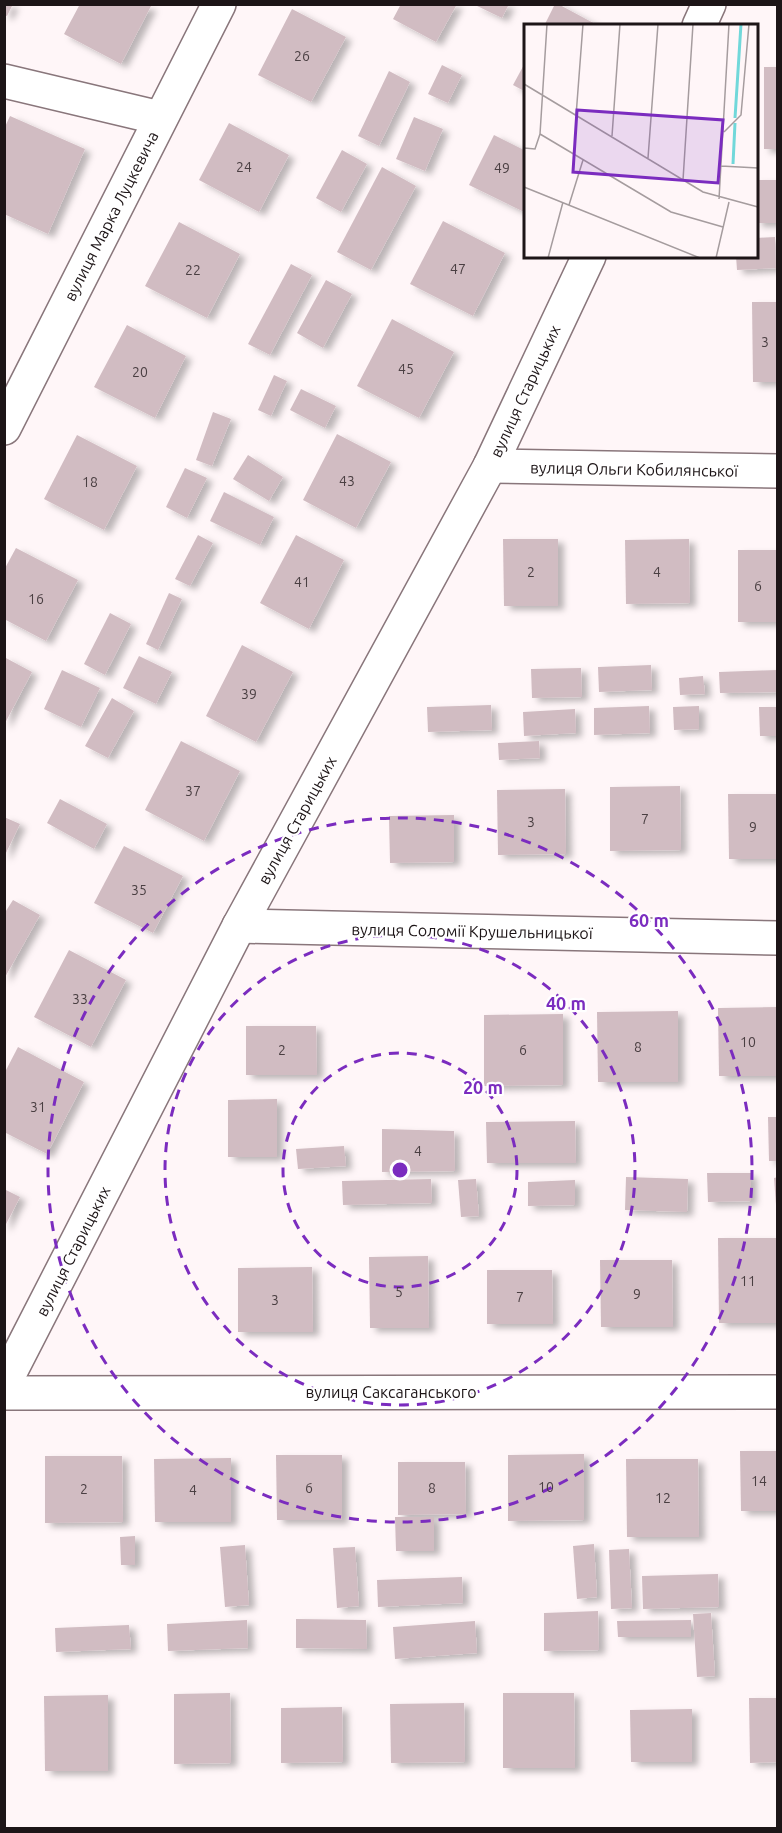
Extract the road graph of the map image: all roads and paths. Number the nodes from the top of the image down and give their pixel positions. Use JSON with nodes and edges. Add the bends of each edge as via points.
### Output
{"nodes":[{"id":1,"x":219,"y":4,"type":"edge"},
{"id":2,"x":709,"y":4,"type":"edge"},
{"id":3,"x":700,"y":24,"type":"edge"},
{"id":4,"x":4,"y":81,"type":"edge"},
{"id":5,"x":160,"y":118,"type":"junction"},
{"id":6,"x":588,"y":258,"type":"edge"},
{"id":7,"x":4,"y":428,"type":"edge"},
{"id":8,"x":490,"y":466,"type":"junction"},
{"id":9,"x":777,"y":471,"type":"edge"},
{"id":10,"x":239,"y":926,"type":"junction"},
{"id":11,"x":777,"y":938,"type":"edge"},
{"id":12,"x":4,"y":1384,"type":"edge"},
{"id":13,"x":4,"y":1392,"type":"edge"},
{"id":14,"x":777,"y":1392,"type":"edge"}],
"edges":[{"from":1,"to":5,"type":"street","name":"вулиця Марка Луцкевича"},
{"from":2,"to":3,"type":"street"},
{"from":4,"to":5,"type":"street"},
{"from":5,"to":7,"type":"street","name":"вулиця Марка Луцкевича"},
{"from":6,"to":8,"type":"street","name":"вулиця Старицьких"},
{"from":8,"to":9,"type":"street","name":"вулиця Ольги Кобилянської"},
{"from":8,"to":10,"type":"street","name":"вулиця Старицьких"},
{"from":10,"to":11,"type":"street","name":"вулиця Соломії Крушельницької"},
{"from":10,"to":12,"type":"street","name":"вулиця Старицьких"},
{"from":13,"to":14,"type":"street","name":"вулиця Саксаганського"}]}
